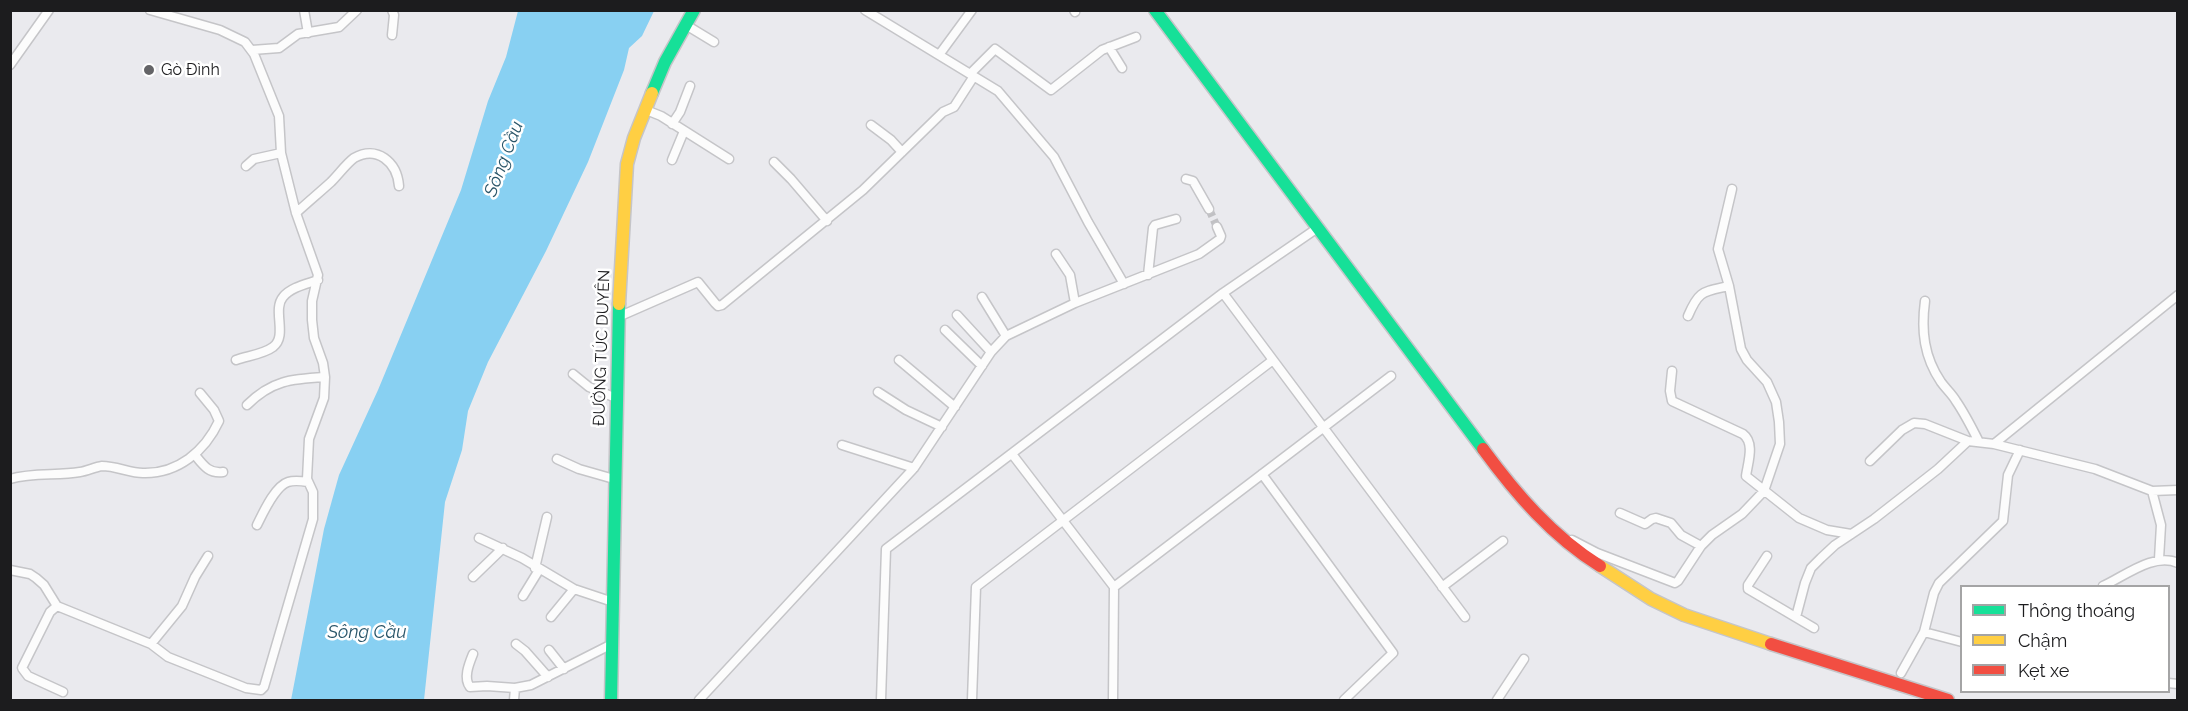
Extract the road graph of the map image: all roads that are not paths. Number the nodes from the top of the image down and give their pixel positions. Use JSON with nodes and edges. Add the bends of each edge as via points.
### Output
{"nodes":[{"id":1,"x":49,"y":10,"type":"edge"},
{"id":2,"x":150,"y":10,"type":"edge"},
{"id":3,"x":304,"y":10,"type":"edge"},
{"id":4,"x":357,"y":10,"type":"edge"},
{"id":5,"x":392,"y":10,"type":"edge"},
{"id":6,"x":694,"y":10,"type":"edge"},
{"id":7,"x":865,"y":10,"type":"edge"},
{"id":8,"x":972,"y":10,"type":"edge"},
{"id":9,"x":1145,"y":10,"type":"edge"},
{"id":10,"x":1155,"y":10,"type":"edge"},
{"id":11,"x":176,"y":14,"type":"edge"},
{"id":12,"x":686,"y":25,"type":"junction"},
{"id":13,"x":308,"y":33,"type":"junction"},
{"id":14,"x":392,"y":35,"type":"dead end"},
{"id":15,"x":1136,"y":37,"type":"dead end"},
{"id":16,"x":714,"y":42,"type":"dead end"},
{"id":17,"x":1109,"y":47,"type":"junction"},
{"id":18,"x":252,"y":50,"type":"junction"},
{"id":19,"x":939,"y":55,"type":"junction"},
{"id":20,"x":10,"y":65,"type":"edge"},
{"id":21,"x":1122,"y":68,"type":"dead end"},
{"id":22,"x":973,"y":75,"type":"junction"},
{"id":23,"x":690,"y":86,"type":"dead end"},
{"id":24,"x":646,"y":110,"type":"junction"},
{"id":25,"x":672,"y":124,"type":"junction"},
{"id":26,"x":871,"y":125,"type":"dead end"},
{"id":27,"x":684,"y":131,"type":"junction"},
{"id":28,"x":902,"y":152,"type":"junction"},
{"id":29,"x":281,"y":153,"type":"junction"},
{"id":30,"x":729,"y":159,"type":"dead end"},
{"id":31,"x":672,"y":160,"type":"dead end"},
{"id":32,"x":774,"y":162,"type":"dead end"},
{"id":33,"x":246,"y":166,"type":"dead end"},
{"id":34,"x":1186,"y":178,"type":"dead end"},
{"id":35,"x":399,"y":186,"type":"dead end"},
{"id":36,"x":1732,"y":189,"type":"dead end"},
{"id":37,"x":1209,"y":209,"type":"tunnel mouth"},
{"id":38,"x":296,"y":213,"type":"junction"},
{"id":39,"x":1176,"y":219,"type":"dead end"},
{"id":40,"x":826,"y":221,"type":"junction"},
{"id":41,"x":1217,"y":226,"type":"dead end"},
{"id":42,"x":1315,"y":229,"type":"junction"},
{"id":43,"x":1056,"y":254,"type":"dead end"},
{"id":44,"x":1148,"y":275,"type":"junction"},
{"id":45,"x":318,"y":280,"type":"junction"},
{"id":46,"x":1124,"y":284,"type":"junction"},
{"id":47,"x":1729,"y":286,"type":"junction"},
{"id":48,"x":1223,"y":293,"type":"junction"},
{"id":49,"x":2178,"y":295,"type":"edge"},
{"id":50,"x":982,"y":297,"type":"dead end"},
{"id":51,"x":1924,"y":301,"type":"dead end"},
{"id":52,"x":1075,"y":303,"type":"junction"},
{"id":53,"x":957,"y":315,"type":"dead end"},
{"id":54,"x":1688,"y":316,"type":"dead end"},
{"id":55,"x":618,"y":317,"type":"junction"},
{"id":56,"x":945,"y":330,"type":"dead end"},
{"id":57,"x":1006,"y":336,"type":"junction"},
{"id":58,"x":991,"y":352,"type":"junction"},
{"id":59,"x":236,"y":360,"type":"dead end"},
{"id":60,"x":899,"y":360,"type":"dead end"},
{"id":61,"x":1273,"y":360,"type":"junction"},
{"id":62,"x":982,"y":366,"type":"junction"},
{"id":63,"x":1672,"y":371,"type":"dead end"},
{"id":64,"x":573,"y":374,"type":"dead end"},
{"id":65,"x":1391,"y":376,"type":"dead end"},
{"id":66,"x":325,"y":377,"type":"junction"},
{"id":67,"x":878,"y":392,"type":"dead end"},
{"id":68,"x":200,"y":393,"type":"dead end"},
{"id":69,"x":616,"y":398,"type":"junction"},
{"id":70,"x":247,"y":405,"type":"dead end"},
{"id":71,"x":955,"y":406,"type":"junction"},
{"id":72,"x":942,"y":427,"type":"junction"},
{"id":73,"x":1323,"y":428,"type":"junction"},
{"id":74,"x":1968,"y":441,"type":"junction"},
{"id":75,"x":1980,"y":442,"type":"junction"},
{"id":76,"x":1994,"y":444,"type":"junction"},
{"id":77,"x":842,"y":445,"type":"dead end"},
{"id":78,"x":2019,"y":450,"type":"junction"},
{"id":79,"x":1012,"y":454,"type":"junction"},
{"id":80,"x":195,"y":455,"type":"junction"},
{"id":81,"x":557,"y":459,"type":"dead end"},
{"id":82,"x":1870,"y":461,"type":"dead end"},
{"id":83,"x":914,"y":468,"type":"junction"},
{"id":84,"x":223,"y":472,"type":"dead end"},
{"id":85,"x":1262,"y":474,"type":"junction"},
{"id":86,"x":10,"y":479,"type":"edge"},
{"id":87,"x":614,"y":479,"type":"junction"},
{"id":88,"x":308,"y":482,"type":"junction"},
{"id":89,"x":1764,"y":490,"type":"junction"},
{"id":90,"x":2178,"y":490,"type":"edge"},
{"id":91,"x":2152,"y":491,"type":"junction"},
{"id":92,"x":1620,"y":513,"type":"dead end"},
{"id":93,"x":547,"y":517,"type":"dead end"},
{"id":94,"x":1063,"y":521,"type":"junction"},
{"id":95,"x":257,"y":525,"type":"dead end"},
{"id":96,"x":1851,"y":534,"type":"junction"},
{"id":97,"x":479,"y":538,"type":"dead end"},
{"id":98,"x":1572,"y":540,"type":"dead end"},
{"id":99,"x":1503,"y":541,"type":"dead end"},
{"id":100,"x":1701,"y":546,"type":"junction"},
{"id":101,"x":502,"y":548,"type":"junction"},
{"id":102,"x":208,"y":556,"type":"dead end"},
{"id":103,"x":1767,"y":556,"type":"dead end"},
{"id":104,"x":2159,"y":559,"type":"junction"},
{"id":105,"x":2178,"y":563,"type":"edge"},
{"id":106,"x":537,"y":569,"type":"junction"},
{"id":107,"x":10,"y":570,"type":"edge"},
{"id":108,"x":473,"y":577,"type":"dead end"},
{"id":109,"x":2105,"y":585,"type":"edge"},
{"id":110,"x":1114,"y":587,"type":"junction"},
{"id":111,"x":1442,"y":587,"type":"junction"},
{"id":112,"x":574,"y":589,"type":"junction"},
{"id":113,"x":523,"y":596,"type":"dead end"},
{"id":114,"x":613,"y":602,"type":"junction"},
{"id":115,"x":57,"y":606,"type":"junction"},
{"id":116,"x":551,"y":617,"type":"dead end"},
{"id":117,"x":1465,"y":617,"type":"dead end"},
{"id":118,"x":1796,"y":617,"type":"junction"},
{"id":119,"x":1814,"y":628,"type":"dead end"},
{"id":120,"x":1924,"y":632,"type":"junction"},
{"id":121,"x":1960,"y":641,"type":"edge"},
{"id":122,"x":151,"y":644,"type":"junction"},
{"id":123,"x":516,"y":644,"type":"dead end"},
{"id":124,"x":612,"y":644,"type":"junction"},
{"id":125,"x":549,"y":650,"type":"dead end"},
{"id":126,"x":472,"y":654,"type":"dead end"},
{"id":127,"x":1524,"y":659,"type":"dead end"},
{"id":128,"x":564,"y":669,"type":"junction"},
{"id":129,"x":1900,"y":673,"type":"dead end"},
{"id":130,"x":548,"y":677,"type":"junction"},
{"id":131,"x":515,"y":688,"type":"junction"},
{"id":132,"x":63,"y":692,"type":"dead end"},
{"id":133,"x":514,"y":700,"type":"edge"},
{"id":134,"x":611,"y":700,"type":"edge"},
{"id":135,"x":699,"y":700,"type":"edge"},
{"id":136,"x":881,"y":700,"type":"edge"},
{"id":137,"x":972,"y":700,"type":"edge"},
{"id":138,"x":1113,"y":700,"type":"edge"},
{"id":139,"x":1344,"y":700,"type":"edge"},
{"id":140,"x":1497,"y":700,"type":"edge"},
{"id":141,"x":1919,"y":700,"type":"edge"},
{"id":142,"x":1948,"y":700,"type":"edge"}],
"edges":[{"from":1,"to":20,"type":"street"},
{"from":2,"to":11,"type":"street"},
{"from":3,"to":13,"type":"street"},
{"from":4,"to":13,"type":"street","via":[[339,27]]},
{"from":5,"to":14,"type":"street"},
{"from":6,"to":12,"type":"main road","name":"ĐƯỜNG TÚC DUYÊN"},
{"from":7,"to":19,"type":"street"},
{"from":8,"to":19,"type":"street"},
{"from":9,"to":42,"type":"main road","via":[[1225,121]]},
{"from":10,"to":42,"type":"main road"},
{"from":11,"to":18,"type":"street","via":[[220,30],[245,42]]},
{"from":12,"to":16,"type":"street"},
{"from":12,"to":24,"type":"main road","name":"ĐƯỜNG TÚC DUYÊN","via":[[665,62]]},
{"from":13,"to":18,"type":"street","via":[[294,36],[279,48]]},
{"from":15,"to":17,"type":"street"},
{"from":17,"to":21,"type":"street"},
{"from":17,"to":22,"type":"street","via":[[1051,90],[995,49]]},
{"from":18,"to":29,"type":"street","via":[[279,116]]},
{"from":19,"to":22,"type":"street"},
{"from":22,"to":28,"type":"street","via":[[954,107],[943,112]]},
{"from":22,"to":46,"type":"street","via":[[998,91],[1051,152]]},
{"from":23,"to":25,"type":"street"},
{"from":24,"to":25,"type":"street"},
{"from":24,"to":55,"type":"main road","name":"ĐƯỜNG TÚC DUYÊN","via":[[627,164]]},
{"from":25,"to":27,"type":"street"},
{"from":26,"to":28,"type":"street"},
{"from":27,"to":30,"type":"street"},
{"from":27,"to":31,"type":"street"},
{"from":28,"to":40,"type":"street"},
{"from":29,"to":33,"type":"street","via":[[254,159]]},
{"from":29,"to":38,"type":"street"},
{"from":32,"to":40,"type":"street"},
{"from":34,"to":37,"type":"street","via":[[1193,181]]},
{"from":35,"to":38,"type":"street","via":[[390,161],[373,153],[352,160]]},
{"from":36,"to":47,"type":"street","via":[[1718,249]]},
{"from":38,"to":45,"type":"street","via":[[318,270]]},
{"from":39,"to":44,"type":"street","via":[[1153,228]]},
{"from":40,"to":55,"type":"street","via":[[722,305],[718,306],[698,282]]},
{"from":41,"to":44,"type":"street","via":[[1220,239],[1203,252]]},
{"from":42,"to":48,"type":"street"},
{"from":42,"to":141,"type":"main road","via":[[1364,306],[1498,482],[1555,542],[1614,586],[1675,619],[1774,656]]},
{"from":42,"to":142,"type":"main road","via":[[1524,502],[1582,555],[1684,615]]},
{"from":43,"to":52,"type":"street","via":[[1070,275]]},
{"from":44,"to":46,"type":"street"},
{"from":45,"to":59,"type":"street","via":[[284,296],[278,339],[272,347]]},
{"from":45,"to":66,"type":"street","via":[[312,320]]},
{"from":46,"to":52,"type":"street"},
{"from":47,"to":54,"type":"street","via":[[1701,294]]},
{"from":47,"to":89,"type":"street","via":[[1741,349],[1767,382],[1776,402],[1780,444]]},
{"from":48,"to":61,"type":"street"},
{"from":48,"to":79,"type":"street"},
{"from":49,"to":76,"type":"street"},
{"from":50,"to":57,"type":"street"},
{"from":51,"to":75,"type":"street","via":[[1924,342],[1931,364]]},
{"from":52,"to":57,"type":"street"},
{"from":53,"to":58,"type":"street"},
{"from":55,"to":69,"type":"main road","name":"ĐƯỜNG TÚC DUYÊN"},
{"from":56,"to":62,"type":"street"},
{"from":57,"to":58,"type":"street"},
{"from":58,"to":62,"type":"street"},
{"from":60,"to":71,"type":"street"},
{"from":61,"to":73,"type":"street"},
{"from":61,"to":94,"type":"street"},
{"from":62,"to":71,"type":"street"},
{"from":63,"to":89,"type":"street","via":[[1672,401],[1749,438],[1746,476]]},
{"from":64,"to":69,"type":"street","via":[[589,387]]},
{"from":65,"to":73,"type":"street"},
{"from":66,"to":70,"type":"street","via":[[277,383]]},
{"from":66,"to":88,"type":"street","via":[[324,398],[310,434]]},
{"from":67,"to":72,"type":"street"},
{"from":68,"to":80,"type":"street","via":[[219,421]]},
{"from":69,"to":87,"type":"main road","name":"ĐƯỜNG TÚC DUYÊN"},
{"from":71,"to":72,"type":"street"},
{"from":72,"to":83,"type":"street"},
{"from":73,"to":85,"type":"street"},
{"from":73,"to":111,"type":"street"},
{"from":74,"to":75,"type":"street"},
{"from":74,"to":82,"type":"street","via":[[1914,423]]},
{"from":74,"to":96,"type":"street","via":[[1930,476]]},
{"from":75,"to":76,"type":"street"},
{"from":76,"to":78,"type":"street"},
{"from":77,"to":83,"type":"street"},
{"from":78,"to":91,"type":"street","via":[[2095,468]]},
{"from":78,"to":120,"type":"street","via":[[2008,475],[2003,521],[1939,583]]},
{"from":79,"to":94,"type":"street"},
{"from":79,"to":136,"type":"street","via":[[886,549]]},
{"from":80,"to":84,"type":"street","via":[[207,469]]},
{"from":80,"to":86,"type":"street","via":[[172,469],[144,473],[100,466]]},
{"from":81,"to":87,"type":"street"},
{"from":83,"to":135,"type":"street"},
{"from":85,"to":110,"type":"street"},
{"from":85,"to":139,"type":"street","via":[[1393,653]]},
{"from":87,"to":114,"type":"main road","name":"ĐƯỜNG TÚC DUYÊN"},
{"from":88,"to":95,"type":"street","via":[[284,484]]},
{"from":88,"to":122,"type":"street","via":[[313,492],[313,519],[264,687],[246,688],[168,657]]},
{"from":89,"to":96,"type":"street","via":[[1799,518],[1827,530]]},
{"from":89,"to":100,"type":"street","via":[[1742,514]]},
{"from":90,"to":91,"type":"street"},
{"from":91,"to":104,"type":"street","via":[[2161,525]]},
{"from":92,"to":100,"type":"street","via":[[1645,524],[1656,518],[1671,523],[1681,535]]},
{"from":93,"to":106,"type":"street"},
{"from":94,"to":110,"type":"street"},
{"from":94,"to":137,"type":"street","via":[[976,587]]},
{"from":96,"to":118,"type":"street","via":[[1811,568]]},
{"from":97,"to":101,"type":"street"},
{"from":98,"to":100,"type":"street","via":[[1674,583]]},
{"from":99,"to":111,"type":"street"},
{"from":101,"to":106,"type":"street"},
{"from":101,"to":108,"type":"street"},
{"from":102,"to":122,"type":"street","via":[[182,606]]},
{"from":103,"to":118,"type":"street","via":[[1748,589]]},
{"from":104,"to":105,"type":"street"},
{"from":104,"to":109,"type":"street"},
{"from":106,"to":112,"type":"street"},
{"from":106,"to":113,"type":"street"},
{"from":107,"to":115,"type":"street","via":[[36,578]]},
{"from":110,"to":138,"type":"street"},
{"from":111,"to":117,"type":"street"},
{"from":112,"to":114,"type":"street"},
{"from":112,"to":116,"type":"street"},
{"from":114,"to":124,"type":"main road","name":"ĐƯỜNG TÚC DUYÊN"},
{"from":115,"to":122,"type":"street"},
{"from":115,"to":132,"type":"street","via":[[50,612],[22,668],[28,675]]},
{"from":118,"to":119,"type":"street"},
{"from":120,"to":121,"type":"street"},
{"from":120,"to":129,"type":"street"},
{"from":123,"to":130,"type":"street"},
{"from":124,"to":128,"type":"street"},
{"from":124,"to":134,"type":"main road","name":"ĐƯỜNG TÚC DUYÊN"},
{"from":125,"to":128,"type":"street"},
{"from":126,"to":131,"type":"street","via":[[467,683],[470,687]]},
{"from":127,"to":140,"type":"street"},
{"from":128,"to":130,"type":"street"},
{"from":130,"to":131,"type":"street"},
{"from":131,"to":133,"type":"street"}]}
